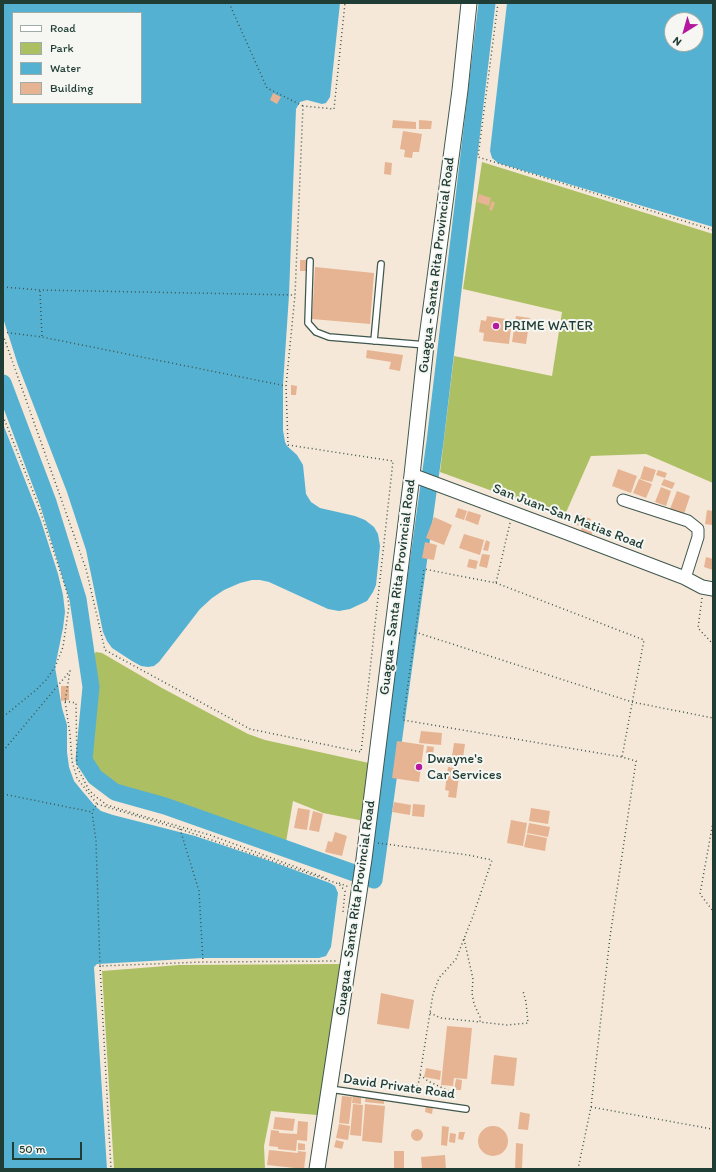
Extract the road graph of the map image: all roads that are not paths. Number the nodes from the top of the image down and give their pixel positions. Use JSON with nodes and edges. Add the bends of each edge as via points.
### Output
{"nodes":[{"id":1,"x":469,"y":3,"type":"edge"},
{"id":2,"x":310,"y":261,"type":"dead end"},
{"id":3,"x":381,"y":264,"type":"dead end"},
{"id":4,"x":374,"y":341,"type":"junction"},
{"id":5,"x":426,"y":345,"type":"junction"},
{"id":6,"x":417,"y":477,"type":"junction"},
{"id":7,"x":623,"y":500,"type":"dead end"},
{"id":8,"x":685,"y":578,"type":"junction"},
{"id":9,"x":708,"y":592,"type":"edge"},
{"id":10,"x":329,"y":1089,"type":"junction"},
{"id":11,"x":466,"y":1109,"type":"dead end"},
{"id":12,"x":317,"y":1169,"type":"edge"}],
"edges":[{"from":1,"to":5,"type":"main road","name":"Guagua - Santa Rita Provincial Road"},
{"from":2,"to":4,"type":"lane","via":[[308,323],[316,332],[329,337]]},
{"from":3,"to":4,"type":"lane"},
{"from":4,"to":5,"type":"lane"},
{"from":5,"to":6,"type":"main road","name":"Guagua - Santa Rita Provincial Road"},
{"from":6,"to":8,"type":"street","name":"San Juan-San Matias Road"},
{"from":6,"to":10,"type":"main road","name":"Guagua - Santa Rita Provincial Road"},
{"from":7,"to":8,"type":"street","via":[[688,521],[698,529],[698,537]]},
{"from":8,"to":9,"type":"street","name":"San Juan-San Matias Road"},
{"from":10,"to":11,"type":"lane","name":"David Private Road"},
{"from":10,"to":12,"type":"main road","name":"Guagua - Santa Rita Provincial Road"}]}
